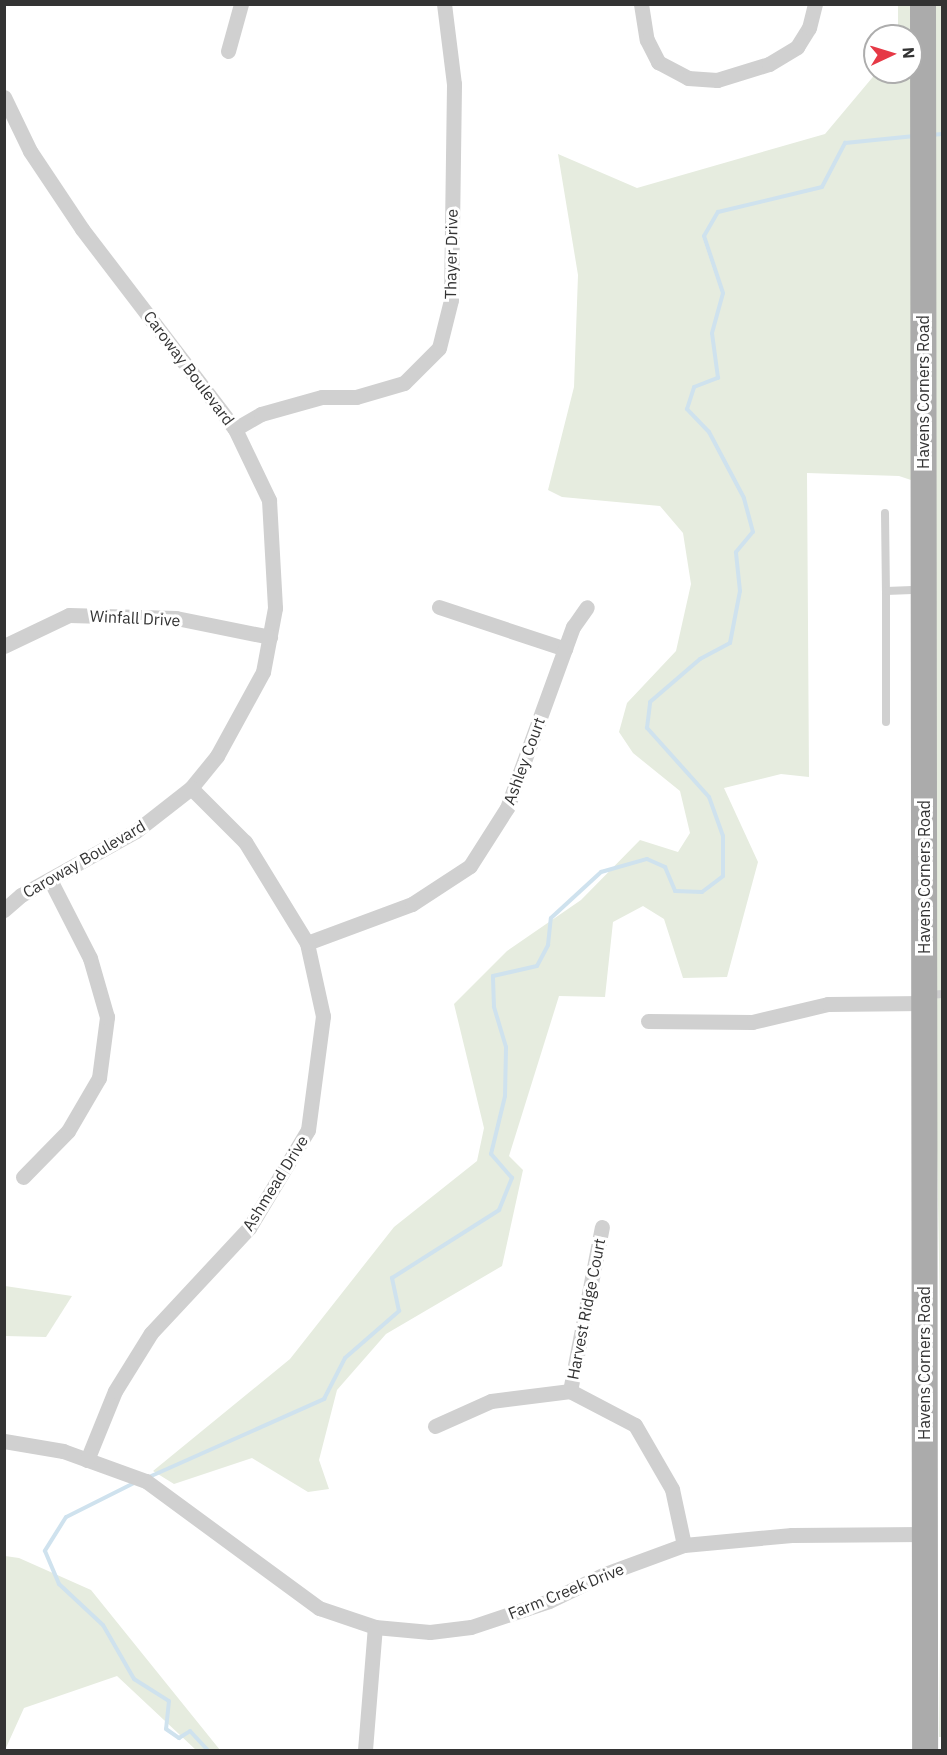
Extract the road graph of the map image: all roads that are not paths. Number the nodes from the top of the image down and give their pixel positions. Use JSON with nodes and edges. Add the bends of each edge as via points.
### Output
{"nodes":[{"id":1,"x":241,"y":4,"type":"edge"},
{"id":2,"x":444,"y":4,"type":"edge"},
{"id":3,"x":641,"y":4,"type":"edge"},
{"id":4,"x":815,"y":4,"type":"edge"},
{"id":5,"x":923,"y":4,"type":"edge"},
{"id":6,"x":228,"y":51,"type":"dead end"},
{"id":7,"x":4,"y":97,"type":"edge"},
{"id":8,"x":235,"y":429,"type":"junction"},
{"id":9,"x":885,"y":513,"type":"dead end"},
{"id":10,"x":924,"y":590,"type":"junction"},
{"id":11,"x":886,"y":591,"type":"junction"},
{"id":12,"x":439,"y":607,"type":"dead end"},
{"id":13,"x":586,"y":607,"type":"dead end"},
{"id":14,"x":270,"y":637,"type":"junction"},
{"id":15,"x":4,"y":646,"type":"edge"},
{"id":16,"x":565,"y":649,"type":"junction"},
{"id":17,"x":886,"y":722,"type":"dead end"},
{"id":18,"x":191,"y":788,"type":"junction"},
{"id":19,"x":50,"y":880,"type":"junction"},
{"id":20,"x":4,"y":910,"type":"edge"},
{"id":21,"x":307,"y":943,"type":"junction"},
{"id":22,"x":930,"y":998,"type":"edge"},
{"id":23,"x":648,"y":1021,"type":"dead end"},
{"id":24,"x":23,"y":1177,"type":"dead end"},
{"id":25,"x":602,"y":1227,"type":"dead end"},
{"id":26,"x":570,"y":1391,"type":"junction"},
{"id":27,"x":435,"y":1426,"type":"dead end"},
{"id":28,"x":4,"y":1441,"type":"edge"},
{"id":29,"x":87,"y":1460,"type":"junction"},
{"id":30,"x":924,"y":1534,"type":"junction"},
{"id":31,"x":684,"y":1545,"type":"junction"},
{"id":32,"x":375,"y":1627,"type":"junction"},
{"id":33,"x":365,"y":1750,"type":"edge"},
{"id":34,"x":925,"y":1750,"type":"edge"}],
"edges":[{"from":1,"to":6,"type":"street"},
{"from":2,"to":8,"type":"street","name":"Thayer Drive","via":[[453,84],[451,300],[439,348],[404,383],[356,397],[312,400],[261,414]]},
{"from":3,"to":4,"type":"street","via":[[647,40],[658,62],[688,78],[717,80],[769,64],[797,47],[809,28]]},
{"from":5,"to":10,"type":"main road","name":"Havens Corners Road"},
{"from":7,"to":8,"type":"street","name":"Caroway Boulevard","via":[[30,151],[82,229]]},
{"from":8,"to":14,"type":"street","name":"Caroway Boulevard","via":[[269,501],[275,608]]},
{"from":9,"to":11,"type":"lane"},
{"from":10,"to":11,"type":"lane"},
{"from":10,"to":22,"type":"main road","name":"Havens Corners Road"},
{"from":11,"to":17,"type":"lane"},
{"from":12,"to":16,"type":"street"},
{"from":13,"to":16,"type":"street","name":"Ashley Court"},
{"from":14,"to":15,"type":"street","name":"Winfall Drive","via":[[176,618],[69,615]]},
{"from":14,"to":18,"type":"street","name":"Caroway Boulevard","via":[[263,672],[217,756]]},
{"from":16,"to":21,"type":"street","name":"Ashley Court","via":[[507,808],[470,866],[412,904]]},
{"from":18,"to":19,"type":"street","name":"Caroway Boulevard","via":[[136,831]]},
{"from":18,"to":21,"type":"street","name":"Ashmead Drive","via":[[245,842]]},
{"from":19,"to":20,"type":"street","name":"Caroway Boulevard"},
{"from":19,"to":24,"type":"street","via":[[90,958],[107,1017],[99,1078],[68,1131]]},
{"from":21,"to":29,"type":"street","name":"Ashmead Drive","via":[[323,1016],[308,1130],[249,1228],[151,1333],[115,1391]]},
{"from":22,"to":23,"type":"street","via":[[828,1004],[752,1022]]},
{"from":22,"to":30,"type":"main road","name":"Havens Corners Road"},
{"from":25,"to":26,"type":"street","name":"Harvest Ridge Court"},
{"from":26,"to":27,"type":"street","via":[[490,1401]]},
{"from":26,"to":31,"type":"street","via":[[635,1425],[672,1489]]},
{"from":28,"to":29,"type":"street","name":"Farm Creek Drive","via":[[63,1451]]},
{"from":29,"to":32,"type":"street","name":"Farm Creek Drive","via":[[146,1481],[319,1608]]},
{"from":30,"to":31,"type":"street","name":"Farm Creek Drive","via":[[792,1535]]},
{"from":30,"to":34,"type":"main road","name":"Havens Corners Road"},
{"from":31,"to":32,"type":"street","name":"Farm Creek Drive","via":[[605,1574],[549,1601],[471,1627],[430,1632]]},
{"from":32,"to":33,"type":"street"}]}
